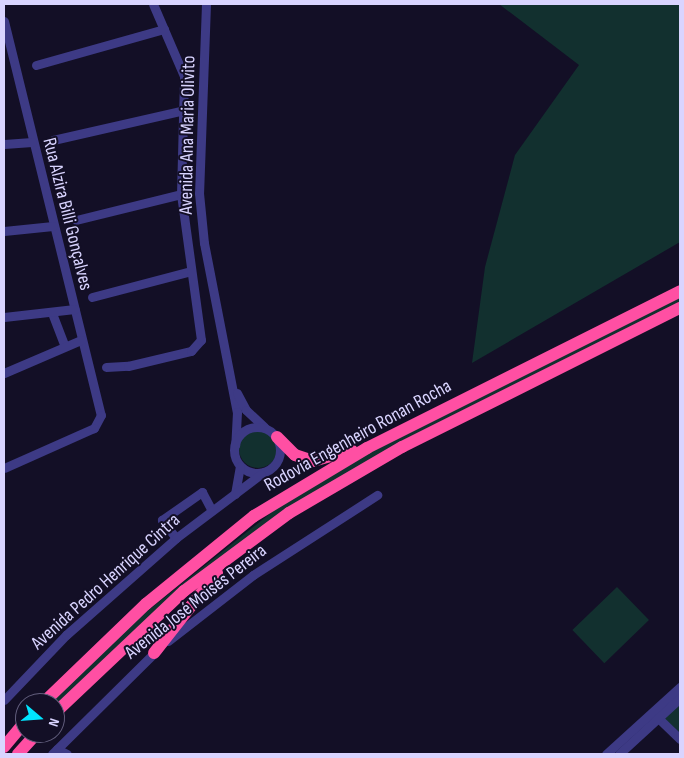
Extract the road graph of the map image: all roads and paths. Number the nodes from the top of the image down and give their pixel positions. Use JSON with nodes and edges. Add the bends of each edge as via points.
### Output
{"nodes":[{"id":1,"x":153,"y":4,"type":"edge"},
{"id":2,"x":206,"y":4,"type":"edge"},
{"id":3,"x":4,"y":21,"type":"edge"},
{"id":4,"x":164,"y":29,"type":"junction"},
{"id":5,"x":8,"y":57,"type":"edge"},
{"id":6,"x":36,"y":65,"type":"dead end"},
{"id":7,"x":181,"y":111,"type":"junction"},
{"id":8,"x":53,"y":140,"type":"dead end"},
{"id":9,"x":32,"y":142,"type":"junction"},
{"id":10,"x":4,"y":144,"type":"edge"},
{"id":11,"x":181,"y":194,"type":"junction"},
{"id":12,"x":76,"y":220,"type":"dead end"},
{"id":13,"x":53,"y":226,"type":"junction"},
{"id":14,"x":4,"y":230,"type":"edge"},
{"id":15,"x":191,"y":271,"type":"junction"},
{"id":16,"x":680,"y":290,"type":"edge"},
{"id":17,"x":92,"y":297,"type":"dead end"},
{"id":18,"x":680,"y":308,"type":"edge"},
{"id":19,"x":75,"y":309,"type":"junction"},
{"id":20,"x":52,"y":313,"type":"junction"},
{"id":21,"x":680,"y":316,"type":"edge"},
{"id":22,"x":4,"y":318,"type":"edge"},
{"id":23,"x":81,"y":340,"type":"junction"},
{"id":24,"x":64,"y":345,"type":"junction"},
{"id":25,"x":587,"y":355,"type":"junction"},
{"id":26,"x":106,"y":368,"type":"dead end"},
{"id":27,"x":4,"y":373,"type":"edge"},
{"id":28,"x":233,"y":383,"type":"junction"},
{"id":29,"x":264,"y":428,"type":"junction"},
{"id":30,"x":396,"y":433,"type":"junction"},
{"id":31,"x":277,"y":437,"type":"junction"},
{"id":32,"x":234,"y":445,"type":"junction"},
{"id":33,"x":240,"y":466,"type":"junction"},
{"id":34,"x":4,"y":468,"type":"edge"},
{"id":35,"x":261,"y":474,"type":"junction"},
{"id":36,"x":235,"y":494,"type":"junction"},
{"id":37,"x":377,"y":495,"type":"dead end"},
{"id":38,"x":212,"y":511,"type":"junction"},
{"id":39,"x":176,"y":538,"type":"junction"},
{"id":40,"x":249,"y":541,"type":"junction"},
{"id":41,"x":154,"y":653,"type":"junction"},
{"id":42,"x":680,"y":687,"type":"edge"},
{"id":43,"x":7,"y":690,"type":"edge"},
{"id":44,"x":52,"y":693,"type":"edge"},
{"id":45,"x":680,"y":698,"type":"edge"},
{"id":46,"x":4,"y":700,"type":"edge"},
{"id":47,"x":65,"y":703,"type":"edge"},
{"id":48,"x":655,"y":715,"type":"junction"},
{"id":49,"x":15,"y":734,"type":"edge"},
{"id":50,"x":680,"y":739,"type":"edge"},
{"id":51,"x":28,"y":743,"type":"edge"},
{"id":52,"x":4,"y":747,"type":"edge"},
{"id":53,"x":54,"y":752,"type":"edge"},
{"id":54,"x":18,"y":754,"type":"edge"},
{"id":55,"x":67,"y":754,"type":"edge"},
{"id":56,"x":606,"y":754,"type":"edge"},
{"id":57,"x":619,"y":754,"type":"edge"}],
"edges":[{"from":1,"to":4,"type":"street","name":"Avenida Ana Maria Olivito"},
{"from":2,"to":28,"type":"street","name":"Avenida Ana Maria Olivito","via":[[199,193],[204,243]]},
{"from":3,"to":5,"type":"street","name":"Rua Alzira Billi Gonçalves"},
{"from":4,"to":6,"type":"street"},
{"from":4,"to":7,"type":"street","name":"Avenida Ana Maria Olivito","via":[[184,76]]},
{"from":5,"to":9,"type":"street","name":"Rua Alzira Billi Gonçalves"},
{"from":7,"to":8,"type":"street"},
{"from":7,"to":11,"type":"street","name":"Avenida Ana Maria Olivito"},
{"from":9,"to":10,"type":"street"},
{"from":9,"to":13,"type":"street","name":"Rua Alzira Billi Gonçalves"},
{"from":11,"to":12,"type":"street"},
{"from":11,"to":15,"type":"street","name":"Avenida Ana Maria Olivito"},
{"from":13,"to":14,"type":"street"},
{"from":13,"to":19,"type":"street","name":"Rua Alzira Billi Gonçalves"},
{"from":15,"to":17,"type":"street"},
{"from":15,"to":26,"type":"street","name":"Avenida Ana Maria Olivito","via":[[201,329],[196,347],[128,366]]},
{"from":16,"to":30,"type":"highway","name":"Rodovia Engenheiro Ronan Rocha"},
{"from":18,"to":25,"type":"highway","name":"Rodovia Engenheiro Ronan Rocha"},
{"from":19,"to":20,"type":"street"},
{"from":19,"to":23,"type":"street","name":"Rua Alzira Billi Gonçalves"},
{"from":20,"to":22,"type":"street"},
{"from":20,"to":24,"type":"street"},
{"from":21,"to":25,"type":"highway"},
{"from":23,"to":24,"type":"street"},
{"from":23,"to":34,"type":"street","name":"Rua Alzira Billi Gonçalves","via":[[101,415],[94,428]]},
{"from":24,"to":27,"type":"street"},
{"from":25,"to":40,"type":"highway","name":"Rodovia Engenheiro Ronan Rocha","via":[[395,451]]},
{"from":28,"to":29,"type":"street","name":"Avenida Ana Maria Olivito","via":[[246,410]]},
{"from":28,"to":32,"type":"street","name":"Avenida Ana Maria Olivito","via":[[237,412]]},
{"from":29,"to":31,"type":"street"},
{"from":29,"to":32,"type":"street","via":[[242,432]]},
{"from":30,"to":31,"type":"highway","via":[[319,460],[295,455]]},
{"from":30,"to":44,"type":"highway","name":"Rodovia Engenheiro Ronan Rocha","via":[[254,516],[140,609]]},
{"from":31,"to":35,"type":"street","via":[[279,460]]},
{"from":32,"to":33,"type":"street"},
{"from":33,"to":35,"type":"street"},
{"from":33,"to":36,"type":"street"},
{"from":35,"to":36,"type":"street","name":"Avenida Pedro Henrique Cintra"},
{"from":36,"to":38,"type":"street","name":"Avenida Pedro Henrique Cintra"},
{"from":37,"to":41,"type":"street","name":"Avenida José Moisés Pereira","via":[[253,575]]},
{"from":38,"to":39,"type":"street","name":"Avenida Pedro Henrique Cintra"},
{"from":38,"to":39,"type":"street","via":[[202,492],[162,520]]},
{"from":39,"to":43,"type":"street","name":"Avenida Pedro Henrique Cintra"},
{"from":40,"to":41,"type":"highway","via":[[204,587]]},
{"from":40,"to":47,"type":"highway","name":"Rodovia Engenheiro Ronan Rocha","via":[[163,609]]},
{"from":41,"to":53,"type":"street","name":"Avenida José Moisés Pereira"},
{"from":42,"to":48,"type":"street"},
{"from":43,"to":46,"type":"street","name":"Avenida Pedro Henrique Cintra"},
{"from":45,"to":48,"type":"street"},
{"from":48,"to":50,"type":"street"},
{"from":48,"to":56,"type":"street"},
{"from":48,"to":57,"type":"street"},
{"from":49,"to":52,"type":"highway"},
{"from":51,"to":54,"type":"highway"},
{"from":53,"to":55,"type":"street"}]}
